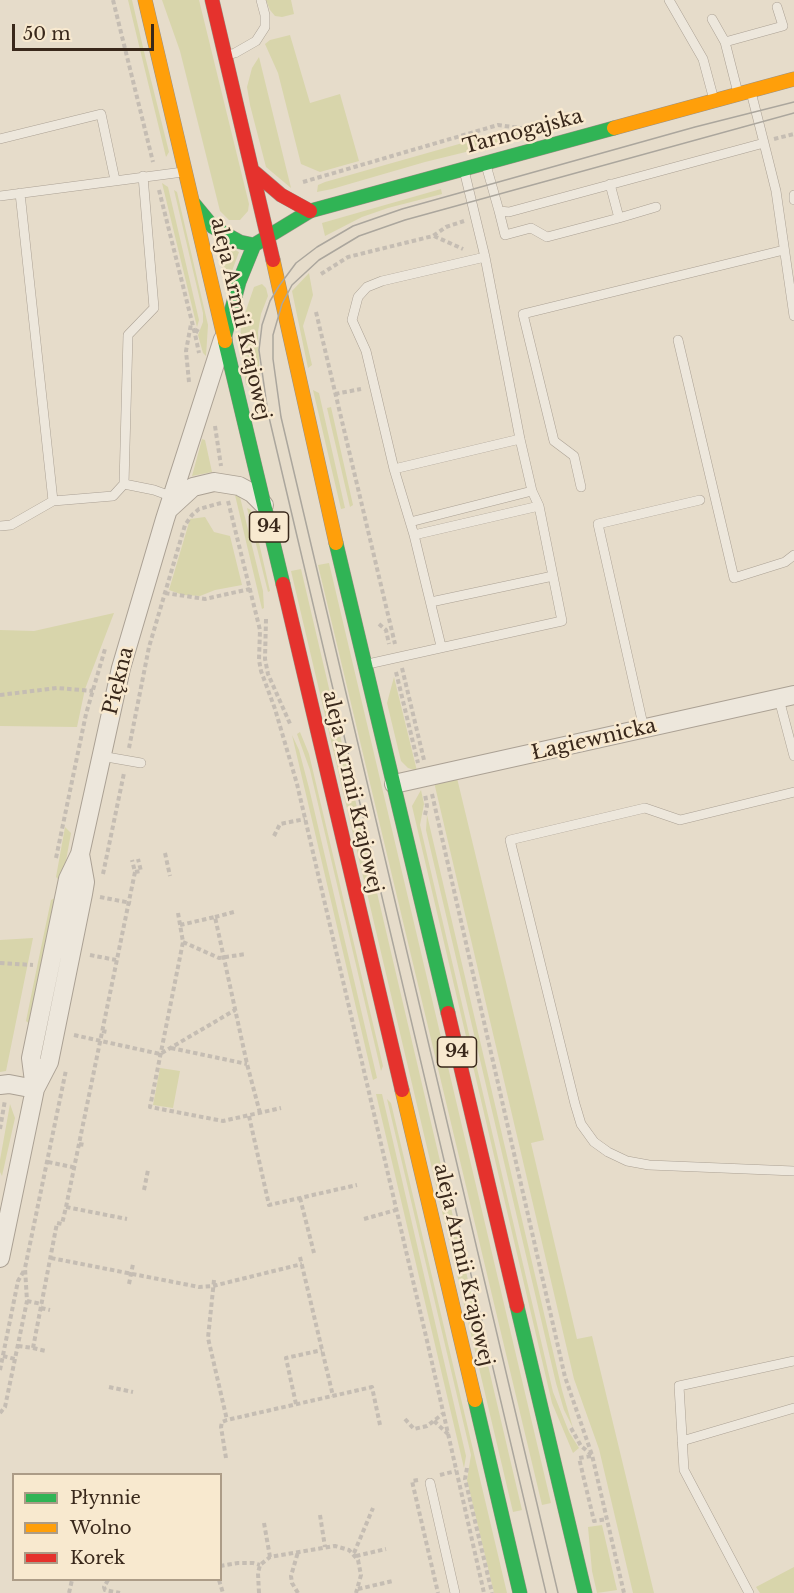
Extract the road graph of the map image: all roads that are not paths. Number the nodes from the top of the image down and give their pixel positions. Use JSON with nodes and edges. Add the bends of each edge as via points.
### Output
{"nodes":[{"id":1,"x":145,"y":0,"type":"edge"},
{"id":2,"x":212,"y":0,"type":"edge"},
{"id":3,"x":261,"y":0,"type":"edge"},
{"id":4,"x":669,"y":0,"type":"edge"},
{"id":5,"x":777,"y":6,"type":"dead end"},
{"id":6,"x":712,"y":19,"type":"dead end"},
{"id":7,"x":724,"y":42,"type":"junction"},
{"id":8,"x":225,"y":56,"type":"junction"},
{"id":9,"x":794,"y":79,"type":"edge"},
{"id":10,"x":744,"y":92,"type":"junction"},
{"id":11,"x":714,"y":100,"type":"junction"},
{"id":12,"x":0,"y":139,"type":"edge"},
{"id":13,"x":764,"y":142,"type":"junction"},
{"id":14,"x":485,"y":162,"type":"junction"},
{"id":15,"x":464,"y":169,"type":"junction"},
{"id":16,"x":186,"y":171,"type":"junction"},
{"id":17,"x":254,"y":171,"type":"junction"},
{"id":18,"x":143,"y":176,"type":"junction"},
{"id":19,"x":115,"y":180,"type":"junction"},
{"id":20,"x":610,"y":184,"type":"junction"},
{"id":21,"x":20,"y":193,"type":"junction"},
{"id":22,"x":794,"y":195,"type":"edge"},
{"id":23,"x":0,"y":196,"type":"edge"},
{"id":24,"x":794,"y":200,"type":"edge"},
{"id":25,"x":194,"y":204,"type":"junction"},
{"id":26,"x":656,"y":207,"type":"dead end"},
{"id":27,"x":310,"y":211,"type":"junction"},
{"id":28,"x":499,"y":211,"type":"junction"},
{"id":29,"x":619,"y":218,"type":"junction"},
{"id":30,"x":268,"y":236,"type":"junction"},
{"id":31,"x":254,"y":245,"type":"junction"},
{"id":32,"x":784,"y":250,"type":"junction"},
{"id":33,"x":485,"y":257,"type":"junction"},
{"id":34,"x":794,"y":316,"type":"edge"},
{"id":35,"x":225,"y":335,"type":"junction"},
{"id":36,"x":678,"y":340,"type":"dead end"},
{"id":37,"x":520,"y":439,"type":"junction"},
{"id":38,"x":394,"y":469,"type":"junction"},
{"id":39,"x":124,"y":484,"type":"junction"},
{"id":40,"x":581,"y":487,"type":"dead end"},
{"id":41,"x":532,"y":491,"type":"junction"},
{"id":42,"x":700,"y":500,"type":"dead end"},
{"id":43,"x":53,"y":501,"type":"junction"},
{"id":44,"x":170,"y":504,"type":"junction"},
{"id":45,"x":264,"y":505,"type":"junction"},
{"id":46,"x":539,"y":506,"type":"junction"},
{"id":47,"x":410,"y":522,"type":"junction"},
{"id":48,"x":0,"y":526,"type":"edge"},
{"id":49,"x":414,"y":535,"type":"junction"},
{"id":50,"x":794,"y":555,"type":"edge"},
{"id":51,"x":553,"y":576,"type":"junction"},
{"id":52,"x":430,"y":602,"type":"junction"},
{"id":53,"x":441,"y":646,"type":"junction"},
{"id":54,"x":366,"y":665,"type":"junction"},
{"id":55,"x":786,"y":697,"type":"edge"},
{"id":56,"x":644,"y":729,"type":"junction"},
{"id":57,"x":101,"y":756,"type":"junction"},
{"id":58,"x":794,"y":756,"type":"edge"},
{"id":59,"x":141,"y":763,"type":"dead end"},
{"id":60,"x":394,"y":784,"type":"junction"},
{"id":61,"x":794,"y":792,"type":"edge"},
{"id":62,"x":35,"y":1089,"type":"junction"},
{"id":63,"x":3,"y":1092,"type":"edge"},
{"id":64,"x":794,"y":1171,"type":"edge"},
{"id":65,"x":0,"y":1258,"type":"edge"},
{"id":66,"x":794,"y":1361,"type":"edge"},
{"id":67,"x":794,"y":1408,"type":"edge"},
{"id":68,"x":682,"y":1441,"type":"junction"},
{"id":69,"x":430,"y":1483,"type":"dead end"},
{"id":70,"x":455,"y":1593,"type":"edge"},
{"id":71,"x":520,"y":1593,"type":"edge"},
{"id":72,"x":585,"y":1593,"type":"edge"},
{"id":73,"x":749,"y":1593,"type":"edge"}],
"edges":[{"from":1,"to":16,"type":"main road","name":"aleja Armii Krajowej","number":"94"},
{"from":2,"to":8,"type":"main road","number":"94"},
{"from":3,"to":8,"type":"lane","via":[[265,27],[256,40]]},
{"from":4,"to":11,"type":"lane","via":[[704,59]]},
{"from":5,"to":7,"type":"lane","via":[[783,26]]},
{"from":6,"to":7,"type":"lane"},
{"from":7,"to":10,"type":"lane"},
{"from":8,"to":17,"type":"main road","number":"94"},
{"from":9,"to":10,"type":"main road","name":"Tarnogajska"},
{"from":10,"to":11,"type":"main road","name":"Tarnogajska"},
{"from":10,"to":13,"type":"lane"},
{"from":11,"to":14,"type":"main road","name":"Tarnogajska"},
{"from":12,"to":19,"type":"lane","via":[[101,114]]},
{"from":13,"to":20,"type":"lane"},
{"from":13,"to":32,"type":"lane"},
{"from":14,"to":15,"type":"main road","name":"Tarnogajska"},
{"from":14,"to":28,"type":"lane"},
{"from":15,"to":27,"type":"main road","name":"Tarnogajska"},
{"from":15,"to":33,"type":"lane"},
{"from":16,"to":18,"type":"lane"},
{"from":16,"to":25,"type":"main road","name":"aleja Armii Krajowej","number":"94"},
{"from":17,"to":27,"type":"main road","via":[[281,195]]},
{"from":17,"to":30,"type":"main road","number":"94"},
{"from":18,"to":19,"type":"lane"},
{"from":18,"to":39,"type":"lane","via":[[154,308],[128,335]]},
{"from":19,"to":21,"type":"lane"},
{"from":20,"to":28,"type":"lane","via":[[509,212]]},
{"from":20,"to":29,"type":"lane"},
{"from":21,"to":23,"type":"lane"},
{"from":21,"to":43,"type":"lane"},
{"from":22,"to":24,"type":"lane"},
{"from":25,"to":31,"type":"main road","via":[[213,227]]},
{"from":25,"to":35,"type":"main road","name":"aleja Armii Krajowej","number":"94"},
{"from":26,"to":29,"type":"lane"},
{"from":27,"to":30,"type":"main road","name":"Tarnogajska"},
{"from":28,"to":29,"type":"lane","via":[[505,235],[531,228],[547,237]]},
{"from":30,"to":31,"type":"main road","name":"Tarnogajska"},
{"from":30,"to":54,"type":"main road","number":"94"},
{"from":31,"to":35,"type":"main road"},
{"from":32,"to":34,"type":"lane"},
{"from":32,"to":40,"type":"lane","via":[[523,314],[554,441],[574,456]]},
{"from":33,"to":37,"type":"lane"},
{"from":33,"to":38,"type":"lane","via":[[382,281],[367,287],[358,297],[352,321],[366,351]]},
{"from":35,"to":44,"type":"street","name":"Piękna"},
{"from":35,"to":45,"type":"main road","name":"aleja Armii Krajowej","number":"94"},
{"from":36,"to":50,"type":"lane","via":[[734,578],[785,562]]},
{"from":37,"to":38,"type":"lane"},
{"from":37,"to":41,"type":"lane"},
{"from":38,"to":47,"type":"lane"},
{"from":39,"to":43,"type":"lane","via":[[113,496]]},
{"from":39,"to":44,"type":"lane","via":[[154,490]]},
{"from":41,"to":46,"type":"lane"},
{"from":41,"to":47,"type":"lane"},
{"from":42,"to":56,"type":"lane","via":[[598,524]]},
{"from":43,"to":48,"type":"lane","via":[[11,525]]},
{"from":44,"to":45,"type":"street","name":"Piękna","via":[[193,487],[214,482],[239,486]]},
{"from":44,"to":57,"type":"street","name":"Piękna","via":[[121,668]]},
{"from":45,"to":71,"type":"main road","name":"aleja Armii Krajowej","number":"94"},
{"from":46,"to":49,"type":"lane"},
{"from":46,"to":51,"type":"lane"},
{"from":47,"to":49,"type":"lane"},
{"from":49,"to":52,"type":"lane"},
{"from":51,"to":52,"type":"lane"},
{"from":51,"to":53,"type":"lane","via":[[562,621]]},
{"from":52,"to":53,"type":"lane"},
{"from":53,"to":54,"type":"lane"},
{"from":54,"to":60,"type":"main road","number":"94"},
{"from":55,"to":56,"type":"street","name":"Łagiewnicka"},
{"from":55,"to":58,"type":"lane"},
{"from":56,"to":60,"type":"street","name":"Łagiewnicka"},
{"from":57,"to":59,"type":"lane"},
{"from":57,"to":62,"type":"street","name":"Piękna","via":[[80,854],[68,879],[31,1058]]},
{"from":60,"to":72,"type":"main road","number":"94"},
{"from":61,"to":64,"type":"lane","via":[[680,820],[645,808],[510,840],[575,1104],[581,1124],[594,1142],[627,1161],[650,1165]]},
{"from":62,"to":63,"type":"street","via":[[9,1084]]},
{"from":62,"to":65,"type":"street","name":"Piękna"},
{"from":66,"to":68,"type":"lane","via":[[678,1386]]},
{"from":67,"to":68,"type":"lane"},
{"from":68,"to":73,"type":"lane","via":[[684,1470]]},
{"from":69,"to":70,"type":"lane"}]}
